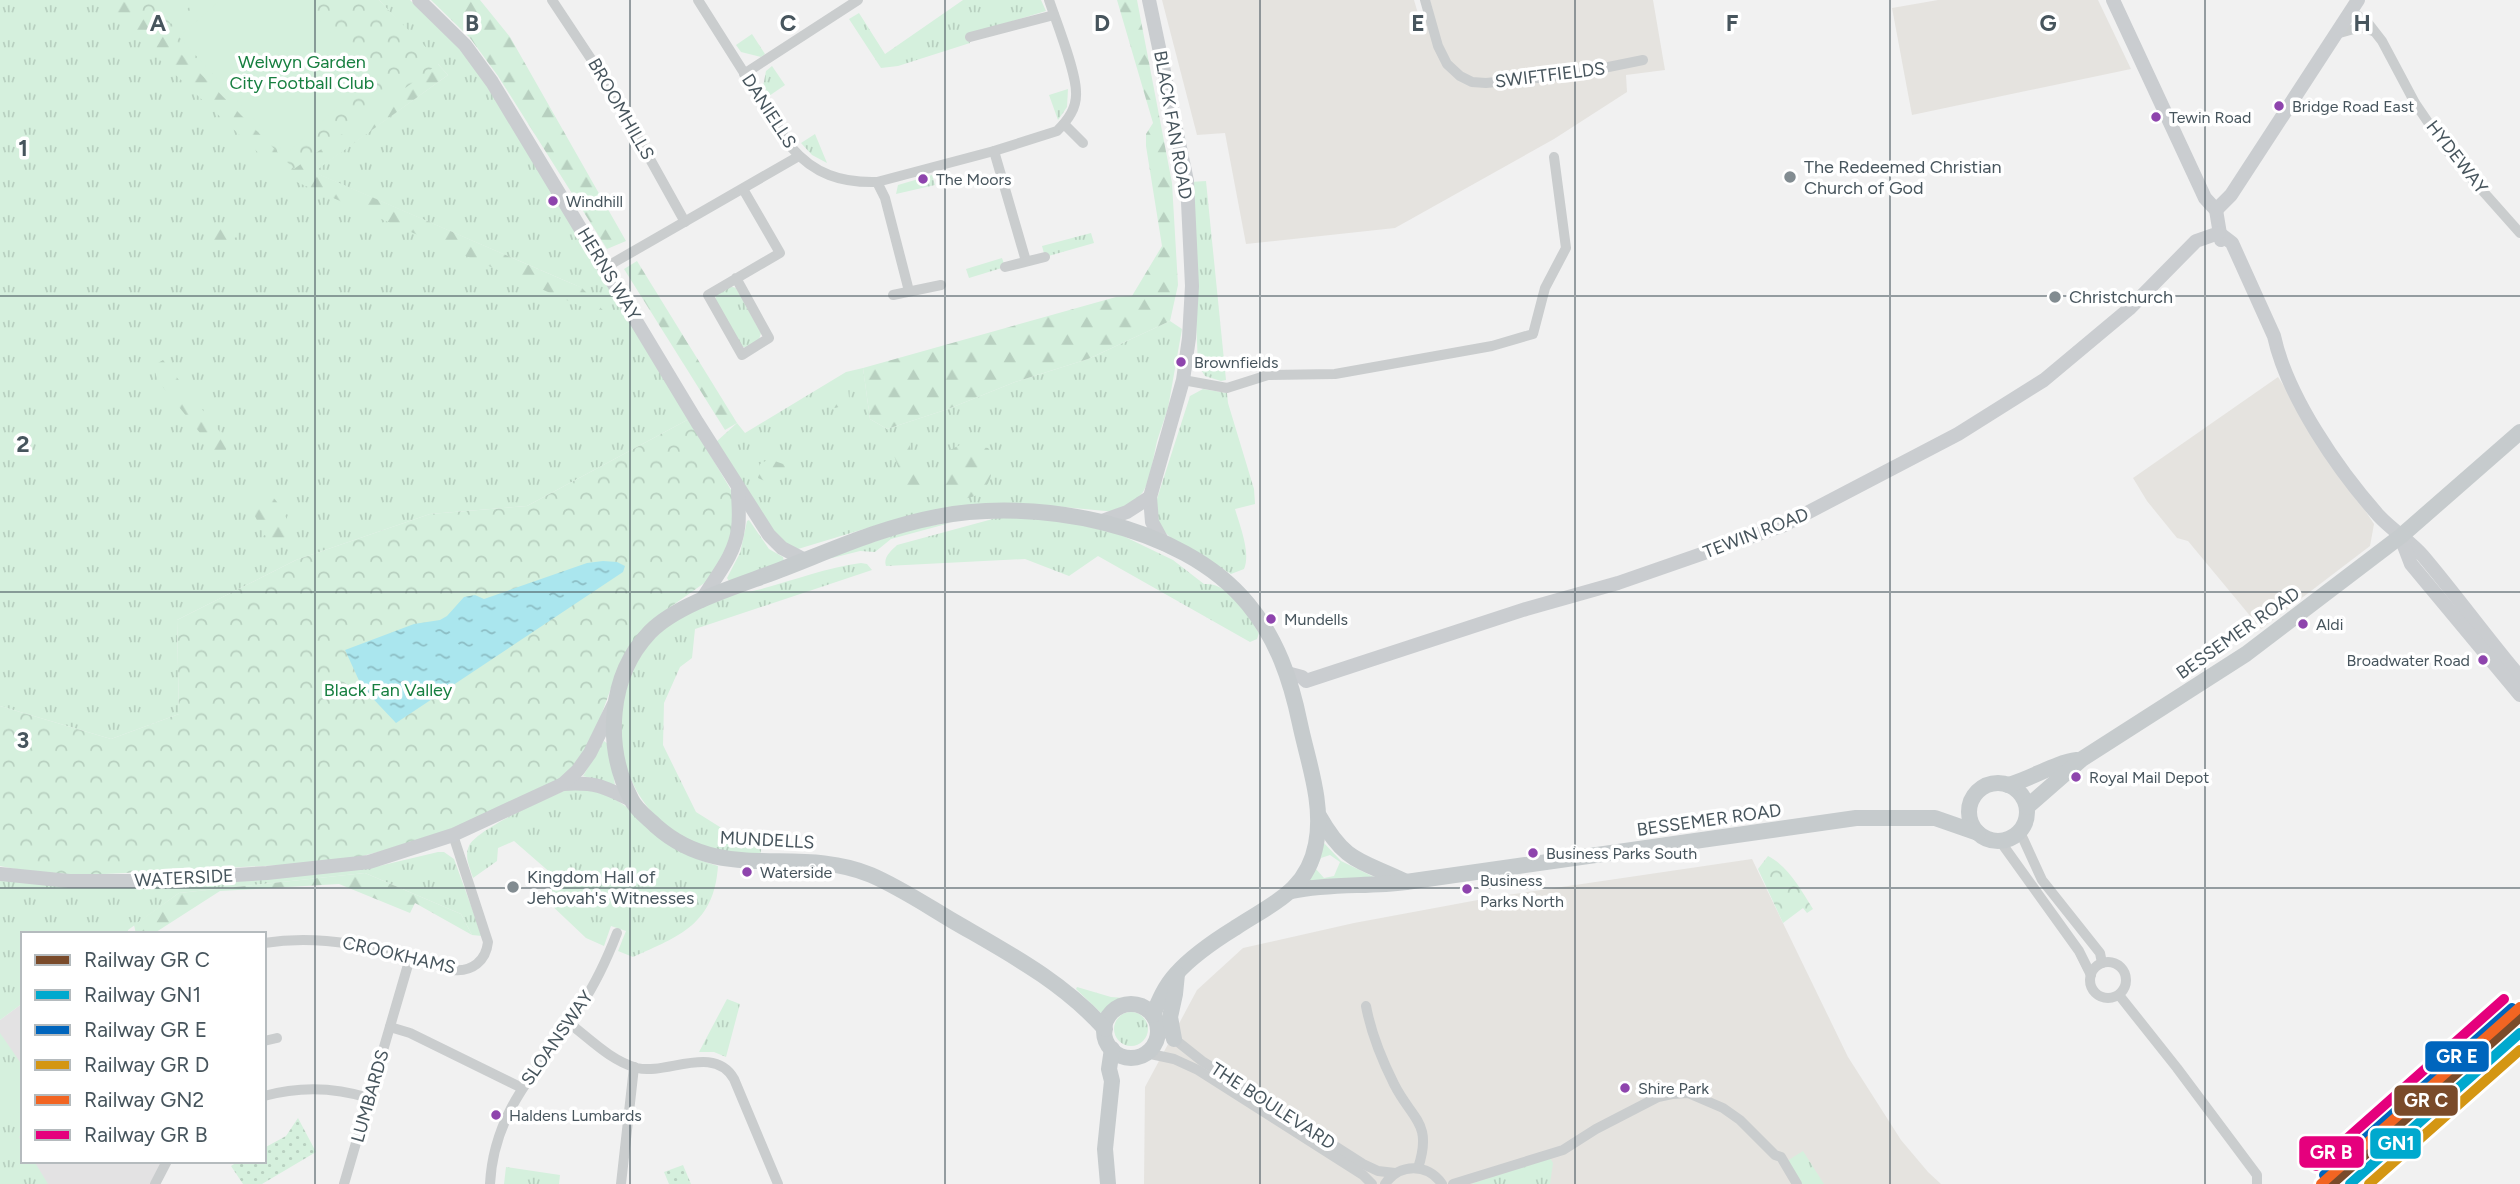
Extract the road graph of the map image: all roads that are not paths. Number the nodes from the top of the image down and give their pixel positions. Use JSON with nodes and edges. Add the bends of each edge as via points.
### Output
{"nodes":[{"id":1,"x":419,"y":0,"type":"edge"},
{"id":2,"x":552,"y":0,"type":"edge"},
{"id":3,"x":698,"y":0,"type":"edge"},
{"id":4,"x":858,"y":0,"type":"edge"},
{"id":5,"x":1049,"y":0,"type":"edge"},
{"id":6,"x":1149,"y":0,"type":"edge"},
{"id":7,"x":1425,"y":0,"type":"edge"},
{"id":8,"x":2113,"y":0,"type":"edge"},
{"id":9,"x":2354,"y":6,"type":"edge"},
{"id":10,"x":1054,"y":15,"type":"junction"},
{"id":11,"x":2373,"y":31,"type":"junction"},
{"id":12,"x":2336,"y":34,"type":"junction"},
{"id":13,"x":970,"y":37,"type":"dead end"},
{"id":14,"x":1643,"y":60,"type":"dead end"},
{"id":15,"x":744,"y":74,"type":"junction"},
{"id":16,"x":1064,"y":124,"type":"junction"},
{"id":17,"x":1083,"y":143,"type":"dead end"},
{"id":18,"x":994,"y":151,"type":"junction"},
{"id":19,"x":799,"y":156,"type":"junction"},
{"id":20,"x":1554,"y":157,"type":"dead end"},
{"id":21,"x":877,"y":182,"type":"junction"},
{"id":22,"x":743,"y":189,"type":"junction"},
{"id":23,"x":2216,"y":210,"type":"junction"},
{"id":24,"x":685,"y":222,"type":"junction"},
{"id":25,"x":2219,"y":233,"type":"junction"},
{"id":26,"x":2520,"y":233,"type":"edge"},
{"id":27,"x":1045,"y":257,"type":"dead end"},
{"id":28,"x":1026,"y":261,"type":"junction"},
{"id":29,"x":606,"y":267,"type":"junction"},
{"id":30,"x":1005,"y":267,"type":"dead end"},
{"id":31,"x":736,"y":278,"type":"junction"},
{"id":32,"x":940,"y":285,"type":"dead end"},
{"id":33,"x":909,"y":291,"type":"junction"},
{"id":34,"x":893,"y":295,"type":"dead end"},
{"id":35,"x":1183,"y":380,"type":"junction"},
{"id":36,"x":2520,"y":432,"type":"edge"},
{"id":37,"x":738,"y":489,"type":"junction"},
{"id":38,"x":1150,"y":497,"type":"junction"},
{"id":39,"x":1102,"y":521,"type":"junction"},
{"id":40,"x":2401,"y":536,"type":"junction"},
{"id":41,"x":1164,"y":544,"type":"junction"},
{"id":42,"x":806,"y":560,"type":"junction"},
{"id":43,"x":701,"y":601,"type":"junction"},
{"id":44,"x":1287,"y":673,"type":"junction"},
{"id":45,"x":2520,"y":677,"type":"edge"},
{"id":46,"x":1306,"y":681,"type":"junction"},
{"id":47,"x":2520,"y":695,"type":"edge"},
{"id":48,"x":616,"y":700,"type":"junction"},
{"id":49,"x":1295,"y":701,"type":"junction"},
{"id":50,"x":2082,"y":759,"type":"junction"},
{"id":51,"x":563,"y":784,"type":"junction"},
{"id":52,"x":2008,"y":785,"type":"junction"},
{"id":53,"x":631,"y":800,"type":"junction"},
{"id":54,"x":1970,"y":806,"type":"junction"},
{"id":55,"x":2027,"y":807,"type":"junction"},
{"id":56,"x":1319,"y":816,"type":"junction"},
{"id":57,"x":1935,"y":818,"type":"junction"},
{"id":58,"x":2020,"y":832,"type":"junction"},
{"id":59,"x":1978,"y":833,"type":"junction"},
{"id":60,"x":453,"y":835,"type":"junction"},
{"id":61,"x":2000,"y":841,"type":"junction"},
{"id":62,"x":0,"y":874,"type":"edge"},
{"id":63,"x":1406,"y":883,"type":"junction"},
{"id":64,"x":1292,"y":891,"type":"junction"},
{"id":65,"x":617,"y":933,"type":"dead end"},
{"id":66,"x":266,"y":943,"type":"edge"},
{"id":67,"x":410,"y":958,"type":"junction"},
{"id":68,"x":2102,"y":963,"type":"junction"},
{"id":69,"x":1177,"y":974,"type":"junction"},
{"id":70,"x":2091,"y":975,"type":"junction"},
{"id":71,"x":2119,"y":995,"type":"junction"},
{"id":72,"x":1366,"y":1006,"type":"dead end"},
{"id":73,"x":1155,"y":1021,"type":"junction"},
{"id":74,"x":569,"y":1023,"type":"junction"},
{"id":75,"x":390,"y":1027,"type":"junction"},
{"id":76,"x":1105,"y":1029,"type":"junction"},
{"id":77,"x":277,"y":1038,"type":"dead end"},
{"id":78,"x":1174,"y":1039,"type":"junction"},
{"id":79,"x":266,"y":1041,"type":"edge"},
{"id":80,"x":1112,"y":1048,"type":"junction"},
{"id":81,"x":1140,"y":1055,"type":"junction"},
{"id":82,"x":634,"y":1067,"type":"junction"},
{"id":83,"x":1112,"y":1080,"type":"junction"},
{"id":84,"x":522,"y":1088,"type":"junction"},
{"id":85,"x":266,"y":1096,"type":"edge"},
{"id":86,"x":369,"y":1098,"type":"junction"},
{"id":87,"x":166,"y":1163,"type":"edge"},
{"id":88,"x":1418,"y":1168,"type":"junction"},
{"id":89,"x":1395,"y":1173,"type":"junction"},
{"id":90,"x":155,"y":1184,"type":"edge"},
{"id":91,"x":344,"y":1184,"type":"edge"},
{"id":92,"x":490,"y":1184,"type":"edge"},
{"id":93,"x":621,"y":1184,"type":"edge"},
{"id":94,"x":778,"y":1184,"type":"edge"},
{"id":95,"x":1108,"y":1184,"type":"edge"},
{"id":96,"x":1371,"y":1184,"type":"edge"},
{"id":97,"x":1385,"y":1184,"type":"edge"},
{"id":98,"x":1442,"y":1184,"type":"edge"},
{"id":99,"x":1453,"y":1184,"type":"edge"},
{"id":100,"x":1797,"y":1184,"type":"edge"},
{"id":101,"x":2258,"y":1184,"type":"edge"}],
"edges":[{"from":1,"to":29,"type":"street","name":"HERNS WAY","via":[[465,45],[492,82]]},
{"from":2,"to":24,"type":"street","name":"BROOMHILLS","via":[[611,89]]},
{"from":3,"to":15,"type":"street","name":"DANIELLS"},
{"from":4,"to":15,"type":"street"},
{"from":5,"to":10,"type":"street"},
{"from":6,"to":35,"type":"street","name":"BLACK FAN ROAD","via":[[1187,181],[1192,286]]},
{"from":7,"to":14,"type":"street","name":"SWIFTFIELDS","via":[[1447,64],[1472,82],[1569,75]]},
{"from":8,"to":23,"type":"street","via":[[2205,198]]},
{"from":9,"to":11,"type":"street","name":"HYDEWAY"},
{"from":9,"to":12,"type":"street"},
{"from":10,"to":13,"type":"street"},
{"from":10,"to":16,"type":"street","via":[[1076,92],[1073,110]]},
{"from":11,"to":12,"type":"street","via":[[2361,27]]},
{"from":11,"to":26,"type":"street","name":"HYDEWAY","via":[[2449,153]]},
{"from":12,"to":23,"type":"street","via":[[2231,195]]},
{"from":15,"to":19,"type":"street","name":"DANIELLS"},
{"from":16,"to":17,"type":"street"},
{"from":16,"to":18,"type":"street","name":"DANIELLS","via":[[1057,131]]},
{"from":18,"to":21,"type":"street","name":"DANIELLS"},
{"from":18,"to":28,"type":"street"},
{"from":19,"to":21,"type":"street","name":"DANIELLS","via":[[837,179]]},
{"from":19,"to":22,"type":"street"},
{"from":20,"to":35,"type":"street","via":[[1566,248],[1545,288],[1533,334],[1492,346],[1335,374],[1268,375],[1227,388]]},
{"from":21,"to":33,"type":"street","via":[[886,198]]},
{"from":22,"to":24,"type":"street"},
{"from":22,"to":31,"type":"street","via":[[780,253]]},
{"from":23,"to":25,"type":"street"},
{"from":24,"to":29,"type":"street"},
{"from":25,"to":40,"type":"street","via":[[2232,243],[2311,421],[2336,461]]},
{"from":25,"to":46,"type":"street","name":"TEWIN ROAD","via":[[2196,241],[2129,309],[2044,380],[1958,434],[1782,526]]},
{"from":27,"to":28,"type":"street"},
{"from":28,"to":30,"type":"street"},
{"from":29,"to":37,"type":"street","name":"HERNS WAY"},
{"from":31,"to":31,"type":"street","via":[[769,338],[743,355],[708,295]]},
{"from":32,"to":33,"type":"street"},
{"from":33,"to":34,"type":"street"},
{"from":35,"to":38,"type":"street","name":"BLACK FAN ROAD"},
{"from":36,"to":40,"type":"main road"},
{"from":37,"to":42,"type":"street","name":"HERNS WAY","via":[[775,543]]},
{"from":37,"to":43,"type":"street","name":"HERNS WAY","via":[[737,538]]},
{"from":38,"to":39,"type":"street"},
{"from":38,"to":41,"type":"street","name":"BLACK FAN ROAD","via":[[1152,522]]},
{"from":39,"to":41,"type":"main road","name":"MUNDELLS"},
{"from":39,"to":42,"type":"main road","name":"MUNDELLS","via":[[1031,510],[967,512],[896,527]]},
{"from":40,"to":45,"type":"street","via":[[2421,554]]},
{"from":40,"to":47,"type":"street","via":[[2410,564]]},
{"from":40,"to":50,"type":"main road","name":"BESSEMER ROAD","via":[[2246,654]]},
{"from":41,"to":44,"type":"main road","name":"MUNDELLS","via":[[1218,576],[1241,596]]},
{"from":42,"to":43,"type":"main road","name":"MUNDELLS"},
{"from":43,"to":48,"type":"main road","name":"MUNDELLS","via":[[649,633],[625,669]]},
{"from":44,"to":46,"type":"street"},
{"from":44,"to":49,"type":"main road","name":"MUNDELLS"},
{"from":46,"to":49,"type":"street"},
{"from":48,"to":51,"type":"street","name":"WATERSIDE","via":[[590,753]]},
{"from":48,"to":53,"type":"main road","name":"MUNDELLS","via":[[614,745]]},
{"from":49,"to":56,"type":"main road","name":"MUNDELLS"},
{"from":50,"to":52,"type":"main road"},
{"from":50,"to":55,"type":"main road","name":"BESSEMER ROAD"},
{"from":51,"to":53,"type":"street","name":"WATERSIDE","via":[[603,786]]},
{"from":51,"to":60,"type":"street","name":"WATERSIDE"},
{"from":52,"to":54,"type":"main road","via":[[1987,786]]},
{"from":52,"to":55,"type":"main road","via":[[2018,791]]},
{"from":53,"to":76,"type":"main road","name":"MUNDELLS","via":[[675,842],[698,853],[719,859],[813,862],[869,874],[1046,976]]},
{"from":54,"to":57,"type":"main road","name":"BESSEMER ROAD"},
{"from":54,"to":59,"type":"main road"},
{"from":55,"to":58,"type":"main road"},
{"from":56,"to":63,"type":"main road","via":[[1346,854]]},
{"from":56,"to":64,"type":"main road","name":"MUNDELLS","via":[[1315,850]]},
{"from":57,"to":59,"type":"main road","name":"BESSEMER ROAD"},
{"from":57,"to":63,"type":"main road","name":"BESSEMER ROAD","via":[[1856,818]]},
{"from":58,"to":61,"type":"main road"},
{"from":58,"to":68,"type":"street","via":[[2042,880],[2100,953]]},
{"from":59,"to":61,"type":"main road"},
{"from":60,"to":62,"type":"street","name":"WATERSIDE","via":[[369,862],[267,873],[137,881]]},
{"from":60,"to":67,"type":"street","name":"CROOKHAMS","via":[[488,942],[486,953],[478,963],[460,971]]},
{"from":61,"to":70,"type":"street","via":[[2079,951]]},
{"from":63,"to":64,"type":"main road","name":"BESSEMER ROAD"},
{"from":64,"to":69,"type":"main road","name":"MUNDELLS","via":[[1215,941]]},
{"from":65,"to":74,"type":"street","name":"SLOANSWAY","via":[[599,976]]},
{"from":66,"to":67,"type":"street","name":"CROOKHAMS","via":[[336,940]]},
{"from":67,"to":75,"type":"street"},
{"from":68,"to":70,"type":"street"},
{"from":68,"to":71,"type":"street","via":[[2113,963],[2122,970],[2126,981]]},
{"from":69,"to":73,"type":"main road","name":"MUNDELLS","via":[[1166,987]]},
{"from":69,"to":78,"type":"main road","via":[[1170,1017]]},
{"from":70,"to":71,"type":"street","via":[[2094,992],[2107,998]]},
{"from":71,"to":101,"type":"street","via":[[2249,1164]]},
{"from":72,"to":88,"type":"street","via":[[1394,1083],[1419,1120],[1424,1150]]},
{"from":73,"to":76,"type":"main road","via":[[1138,1005],[1123,1005],[1107,1018]]},
{"from":73,"to":78,"type":"street","name":"THE BOULEVARD"},
{"from":73,"to":81,"type":"main road","via":[[1156,1042]]},
{"from":74,"to":82,"type":"street","via":[[614,1058]]},
{"from":74,"to":84,"type":"street","name":"SLOANSWAY"},
{"from":75,"to":84,"type":"street","name":"LUMBARDS"},
{"from":75,"to":86,"type":"street","name":"LUMBARDS"},
{"from":76,"to":80,"type":"main road"},
{"from":77,"to":79,"type":"street"},
{"from":78,"to":89,"type":"street","name":"THE BOULEVARD","via":[[1363,1164]]},
{"from":80,"to":81,"type":"main road","via":[[1124,1056]]},
{"from":80,"to":83,"type":"main road"},
{"from":81,"to":83,"type":"main road"},
{"from":81,"to":96,"type":"street","name":"THE BOULEVARD","via":[[1174,1059],[1198,1070]]},
{"from":82,"to":93,"type":"street"},
{"from":82,"to":94,"type":"street","via":[[702,1062],[725,1069],[734,1079]]},
{"from":83,"to":95,"type":"main road","via":[[1105,1149]]},
{"from":84,"to":92,"type":"street","name":"SLOANSWAY","via":[[500,1134]]},
{"from":85,"to":86,"type":"street","via":[[323,1089]]},
{"from":86,"to":91,"type":"street","name":"LUMBARDS"},
{"from":87,"to":90,"type":"street"},
{"from":88,"to":89,"type":"street"},
{"from":88,"to":98,"type":"street","via":[[1432,1172]]},
{"from":89,"to":97,"type":"street"},
{"from":99,"to":100,"type":"street","via":[[1563,1150],[1658,1097],[1688,1093],[1740,1120],[1781,1157]]}]}
